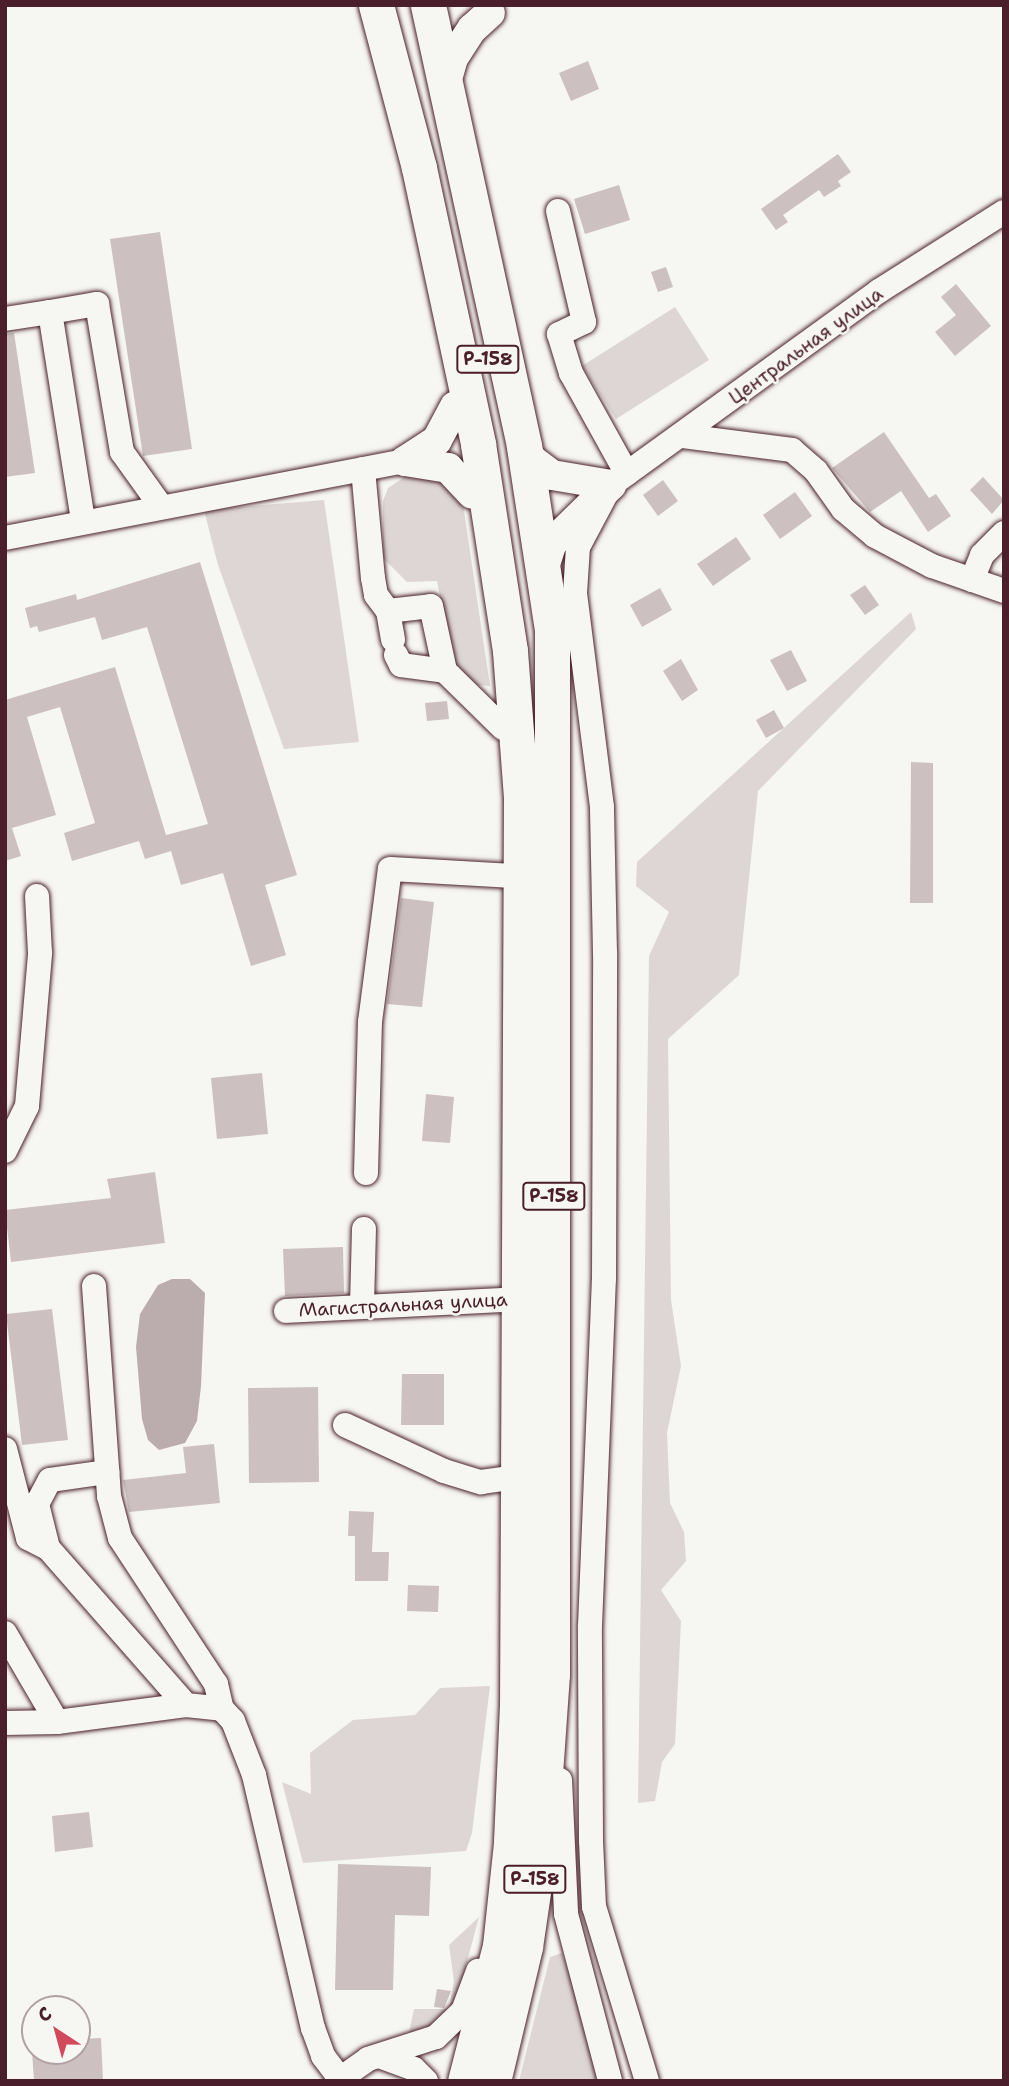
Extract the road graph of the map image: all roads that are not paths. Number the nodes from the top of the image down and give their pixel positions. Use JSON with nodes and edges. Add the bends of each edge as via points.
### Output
{"nodes":[{"id":1,"x":376,"y":5,"type":"edge"},
{"id":2,"x":423,"y":7,"type":"edge"},
{"id":3,"x":494,"y":9,"type":"edge"},
{"id":4,"x":389,"y":48,"type":"junction"},
{"id":5,"x":447,"y":79,"type":"junction"},
{"id":6,"x":558,"y":211,"type":"dead end"},
{"id":7,"x":1004,"y":212,"type":"edge"},
{"id":8,"x":50,"y":312,"type":"junction"},
{"id":9,"x":5,"y":320,"type":"edge"},
{"id":10,"x":454,"y":406,"type":"junction"},
{"id":11,"x":683,"y":436,"type":"junction"},
{"id":12,"x":524,"y":447,"type":"junction"},
{"id":13,"x":405,"y":461,"type":"junction"},
{"id":14,"x":363,"y":470,"type":"junction"},
{"id":15,"x":619,"y":480,"type":"junction"},
{"id":16,"x":472,"y":494,"type":"junction"},
{"id":17,"x":160,"y":505,"type":"junction"},
{"id":18,"x":83,"y":520,"type":"junction"},
{"id":19,"x":1004,"y":533,"type":"edge"},
{"id":20,"x":5,"y":538,"type":"edge"},
{"id":21,"x":545,"y":564,"type":"junction"},
{"id":22,"x":972,"y":580,"type":"junction"},
{"id":23,"x":1004,"y":591,"type":"edge"},
{"id":24,"x":388,"y":611,"type":"junction"},
{"id":25,"x":445,"y":671,"type":"junction"},
{"id":26,"x":549,"y":717,"type":"junction"},
{"id":27,"x":503,"y":728,"type":"junction"},
{"id":28,"x":510,"y":876,"type":"junction"},
{"id":29,"x":37,"y":896,"type":"dead end"},
{"id":30,"x":521,"y":1000,"type":"junction"},
{"id":31,"x":5,"y":1151,"type":"edge"},
{"id":32,"x":366,"y":1173,"type":"dead end"},
{"id":33,"x":364,"y":1229,"type":"dead end"},
{"id":34,"x":94,"y":1286,"type":"dead end"},
{"id":35,"x":520,"y":1299,"type":"junction"},
{"id":36,"x":362,"y":1305,"type":"junction"},
{"id":37,"x":286,"y":1311,"type":"dead end"},
{"id":38,"x":345,"y":1425,"type":"dead end"},
{"id":39,"x":5,"y":1449,"type":"edge"},
{"id":40,"x":107,"y":1472,"type":"junction"},
{"id":41,"x":518,"y":1478,"type":"junction"},
{"id":42,"x":48,"y":1548,"type":"junction"},
{"id":43,"x":5,"y":1633,"type":"edge"},
{"id":44,"x":552,"y":1674,"type":"junction"},
{"id":45,"x":517,"y":1704,"type":"junction"},
{"id":46,"x":186,"y":1705,"type":"junction"},
{"id":47,"x":222,"y":1709,"type":"junction"},
{"id":48,"x":57,"y":1722,"type":"junction"},
{"id":49,"x":5,"y":1723,"type":"edge"},
{"id":50,"x":379,"y":2056,"type":"junction"},
{"id":51,"x":338,"y":2079,"type":"edge"},
{"id":52,"x":426,"y":2081,"type":"edge"},
{"id":53,"x":465,"y":2081,"type":"edge"},
{"id":54,"x":493,"y":2081,"type":"edge"},
{"id":55,"x":610,"y":2081,"type":"edge"},
{"id":56,"x":646,"y":2081,"type":"edge"}],
"edges":[{"from":1,"to":4,"type":"highway","number":"Р-158"},
{"from":2,"to":3,"type":"main road","via":[[442,17],[471,21]]},
{"from":2,"to":5,"type":"highway"},
{"from":2,"to":26,"type":"highway","number":"Р-158","via":[[502,431]]},
{"from":3,"to":5,"type":"main road","via":[[472,29],[453,58]]},
{"from":4,"to":10,"type":"highway","via":[[398,120]]},
{"from":4,"to":30,"type":"highway","number":"Р-158","via":[[478,444],[510,651],[522,796]]},
{"from":5,"to":12,"type":"highway"},
{"from":6,"to":15,"type":"street","via":[[584,322],[559,334],[571,373]]},
{"from":7,"to":11,"type":"street","name":"Центральная улица","via":[[879,290]]},
{"from":8,"to":9,"type":"street"},
{"from":8,"to":17,"type":"street","via":[[97,304],[122,452]]},
{"from":8,"to":18,"type":"street"},
{"from":10,"to":13,"type":"main road","via":[[436,440]]},
{"from":10,"to":16,"type":"highway"},
{"from":11,"to":15,"type":"street","name":"Центральная улица"},
{"from":11,"to":22,"type":"street","via":[[792,450],[816,471],[858,524],[896,549]]},
{"from":12,"to":15,"type":"main road","via":[[552,475]]},
{"from":12,"to":21,"type":"highway"},
{"from":13,"to":14,"type":"street"},
{"from":13,"to":16,"type":"main road","via":[[449,468]]},
{"from":14,"to":17,"type":"street"},
{"from":14,"to":24,"type":"street","via":[[376,595]]},
{"from":15,"to":21,"type":"main road","via":[[552,543]]},
{"from":15,"to":56,"type":"street","via":[[578,547],[575,593],[603,807],[604,1279],[590,1626],[591,1841],[594,1907]]},
{"from":16,"to":27,"type":"highway","via":[[490,602]]},
{"from":17,"to":18,"type":"street"},
{"from":18,"to":20,"type":"street"},
{"from":19,"to":22,"type":"street","via":[[982,555]]},
{"from":21,"to":26,"type":"highway","via":[[552,631]]},
{"from":22,"to":23,"type":"street"},
{"from":24,"to":25,"type":"street","via":[[401,665]]},
{"from":24,"to":25,"type":"street","via":[[431,606]]},
{"from":25,"to":27,"type":"street"},
{"from":26,"to":44,"type":"highway","number":"Р-158","via":[[555,878]]},
{"from":27,"to":28,"type":"highway"},
{"from":28,"to":30,"type":"highway"},
{"from":28,"to":32,"type":"street","via":[[390,869],[370,1022]]},
{"from":29,"to":31,"type":"street","via":[[40,953],[27,1107]]},
{"from":30,"to":35,"type":"highway","number":"Р-158"},
{"from":33,"to":36,"type":"street"},
{"from":34,"to":40,"type":"street"},
{"from":35,"to":36,"type":"street","name":"Магистральная улица"},
{"from":35,"to":41,"type":"highway","number":"Р-158"},
{"from":36,"to":37,"type":"street","name":"Магистральная улица"},
{"from":38,"to":41,"type":"street","via":[[444,1471],[481,1482]]},
{"from":39,"to":42,"type":"street","via":[[28,1538]]},
{"from":40,"to":42,"type":"street","via":[[50,1480],[37,1504]]},
{"from":40,"to":47,"type":"street","via":[[120,1538],[216,1684]]},
{"from":41,"to":45,"type":"highway","number":"Р-158"},
{"from":42,"to":46,"type":"street"},
{"from":43,"to":48,"type":"street"},
{"from":44,"to":54,"type":"highway","number":"Р-158","via":[[540,1845],[524,1947]]},
{"from":44,"to":55,"type":"street","via":[[566,1914]]},
{"from":45,"to":50,"type":"street","via":[[474,1987],[463,2011],[436,2038]]},
{"from":45,"to":53,"type":"highway","number":"Р-158","via":[[511,1843],[500,1946]]},
{"from":46,"to":47,"type":"street"},
{"from":46,"to":48,"type":"street"},
{"from":47,"to":51,"type":"street","via":[[241,1736],[254,1775],[313,2028]]},
{"from":48,"to":49,"type":"street"},
{"from":50,"to":51,"type":"street","via":[[353,2065]]},
{"from":50,"to":52,"type":"street","via":[[414,2069]]}]}
